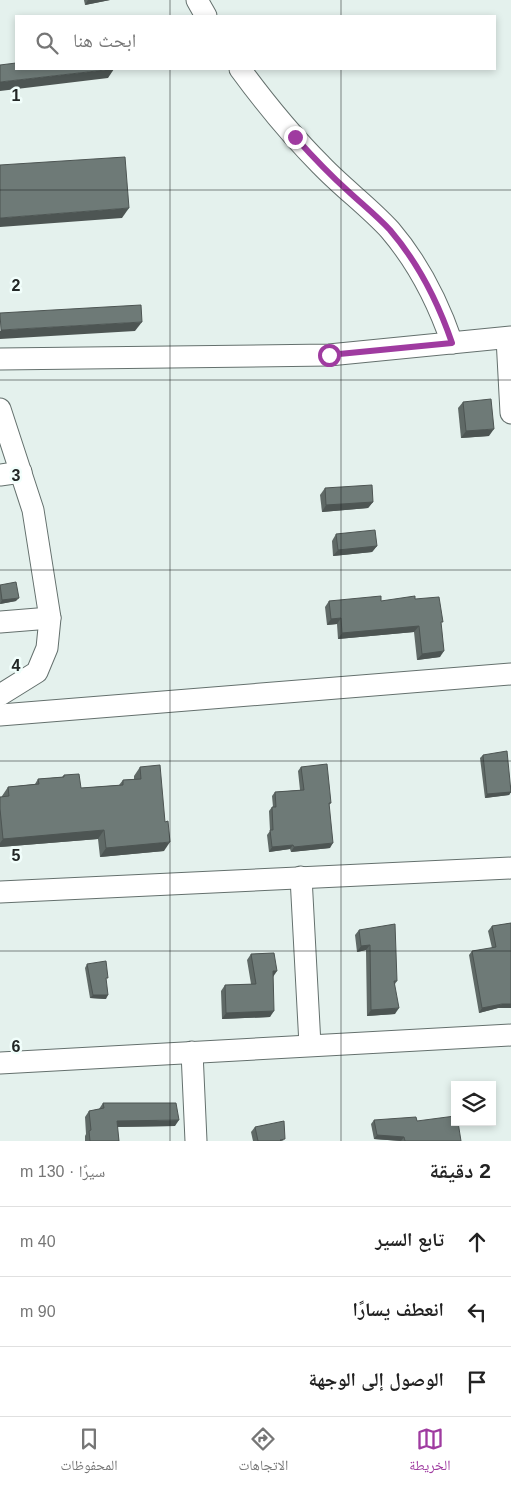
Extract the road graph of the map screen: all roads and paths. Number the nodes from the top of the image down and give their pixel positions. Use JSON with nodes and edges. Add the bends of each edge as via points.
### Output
{"nodes":[{"id":1,"x":197,"y":0,"type":"edge"},
{"id":2,"x":205,"y":15,"type":"edge"},
{"id":3,"x":241,"y":70,"type":"edge"},
{"id":4,"x":509,"y":338,"type":"edge"},
{"id":5,"x":452,"y":343,"type":"junction"},
{"id":6,"x":0,"y":359,"type":"edge"},
{"id":7,"x":0,"y":409,"type":"edge"},
{"id":8,"x":511,"y":413,"type":"edge"},
{"id":9,"x":10,"y":474,"type":"edge"},
{"id":10,"x":50,"y":618,"type":"junction"},
{"id":11,"x":0,"y":622,"type":"edge"},
{"id":12,"x":511,"y":674,"type":"edge"},
{"id":13,"x":0,"y":695,"type":"edge"},
{"id":14,"x":0,"y":715,"type":"edge"},
{"id":15,"x":511,"y":868,"type":"edge"},
{"id":16,"x":301,"y":878,"type":"junction"},
{"id":17,"x":0,"y":892,"type":"edge"},
{"id":18,"x":511,"y":1035,"type":"edge"},
{"id":19,"x":310,"y":1045,"type":"junction"},
{"id":20,"x":192,"y":1052,"type":"junction"},
{"id":21,"x":0,"y":1063,"type":"edge"},
{"id":22,"x":196,"y":1141,"type":"edge"}],
"edges":[{"from":1,"to":2,"type":"street"},
{"from":3,"to":5,"type":"street","via":[[295,137],[390,230],[434,297]]},
{"from":4,"to":5,"type":"street"},
{"from":4,"to":8,"type":"street"},
{"from":5,"to":6,"type":"street","via":[[329,355]]},
{"from":7,"to":9,"type":"street"},
{"from":9,"to":10,"type":"street","via":[[33,510]]},
{"from":10,"to":11,"type":"street"},
{"from":10,"to":13,"type":"street","via":[[47,648],[37,672]]},
{"from":12,"to":14,"type":"street"},
{"from":15,"to":16,"type":"street"},
{"from":16,"to":17,"type":"street"},
{"from":16,"to":19,"type":"street"},
{"from":18,"to":19,"type":"street"},
{"from":19,"to":20,"type":"street"},
{"from":20,"to":21,"type":"street"},
{"from":20,"to":22,"type":"street"}]}
